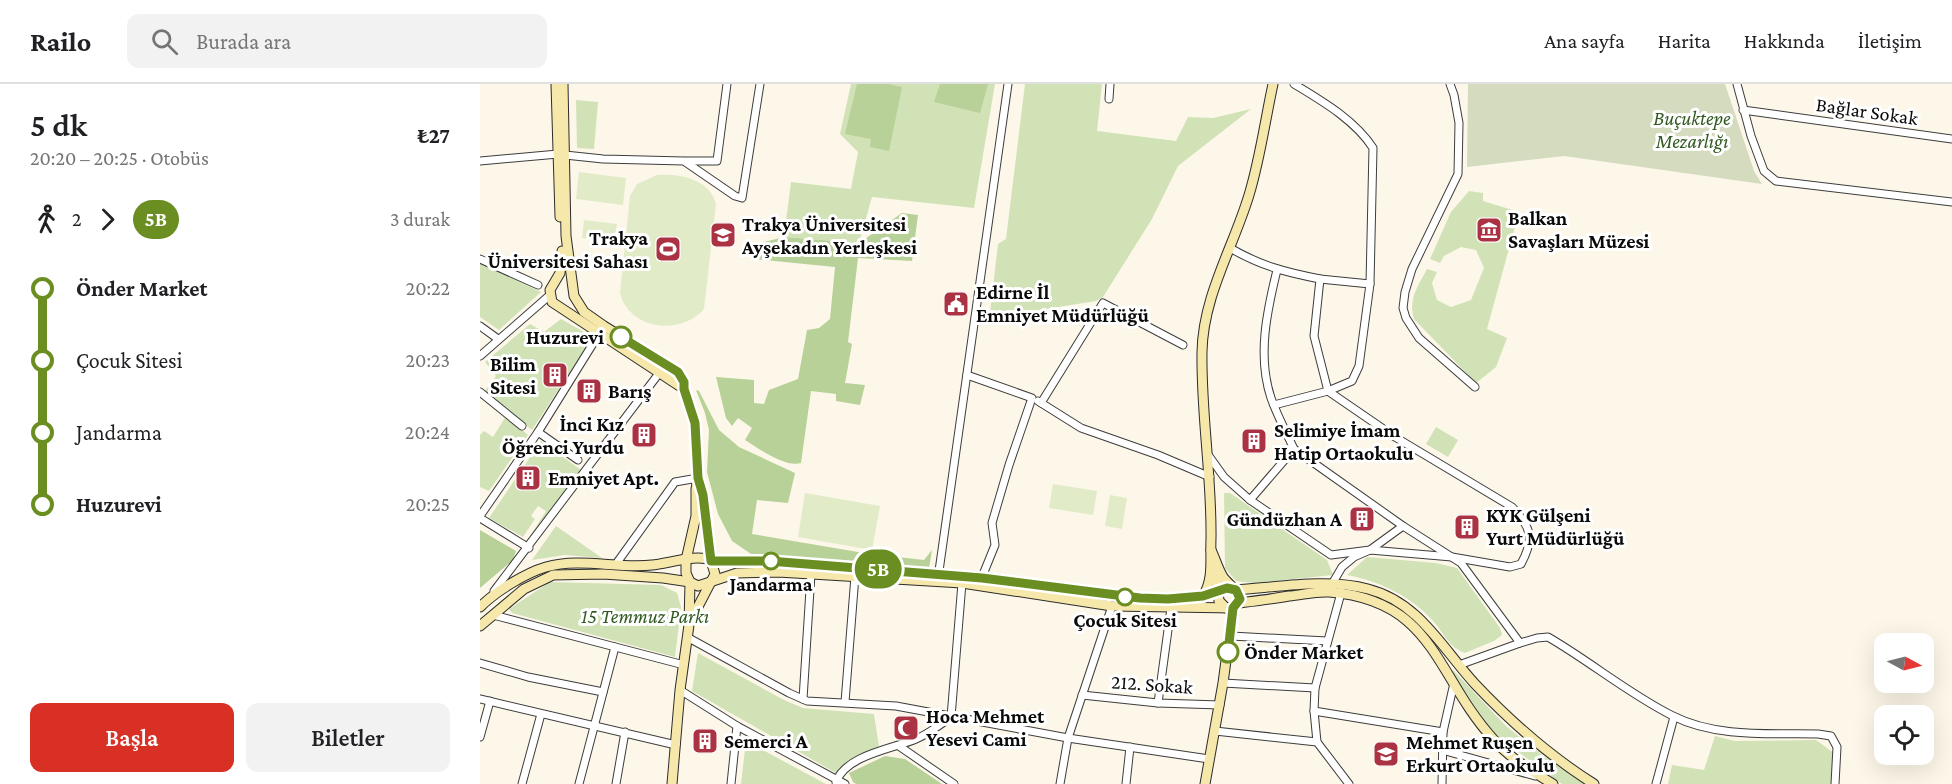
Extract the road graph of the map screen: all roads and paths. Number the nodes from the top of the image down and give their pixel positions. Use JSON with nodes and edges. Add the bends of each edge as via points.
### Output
{"nodes":[{"id":1,"x":556,"y":84,"type":"edge"},
{"id":2,"x":563,"y":84,"type":"edge"},
{"id":3,"x":727,"y":84,"type":"edge"},
{"id":4,"x":760,"y":84,"type":"edge"},
{"id":5,"x":1008,"y":84,"type":"edge"},
{"id":6,"x":1110,"y":84,"type":"edge"},
{"id":7,"x":1273,"y":84,"type":"edge"},
{"id":8,"x":1294,"y":84,"type":"edge"},
{"id":9,"x":1450,"y":84,"type":"edge"},
{"id":10,"x":1737,"y":84,"type":"edge"},
{"id":11,"x":1109,"y":99,"type":"dead end"},
{"id":12,"x":1743,"y":110,"type":"junction"},
{"id":13,"x":1952,"y":139,"type":"edge"},
{"id":14,"x":562,"y":154,"type":"junction"},
{"id":15,"x":480,"y":161,"type":"edge"},
{"id":16,"x":684,"y":161,"type":"junction"},
{"id":17,"x":1952,"y":202,"type":"edge"},
{"id":18,"x":1230,"y":248,"type":"junction"},
{"id":19,"x":480,"y":259,"type":"edge"},
{"id":20,"x":1277,"y":270,"type":"junction"},
{"id":21,"x":1320,"y":279,"type":"junction"},
{"id":22,"x":555,"y":282,"type":"junction"},
{"id":23,"x":1370,"y":284,"type":"junction"},
{"id":24,"x":538,"y":285,"type":"dead end"},
{"id":25,"x":571,"y":287,"type":"junction"},
{"id":26,"x":550,"y":295,"type":"junction"},
{"id":27,"x":480,"y":326,"type":"edge"},
{"id":28,"x":601,"y":330,"type":"junction"},
{"id":29,"x":498,"y":339,"type":"junction"},
{"id":30,"x":1183,"y":345,"type":"dead end"},
{"id":31,"x":480,"y":356,"type":"edge"},
{"id":32,"x":660,"y":372,"type":"junction"},
{"id":33,"x":967,"y":375,"type":"junction"},
{"id":34,"x":1475,"y":387,"type":"dead end"},
{"id":35,"x":684,"y":389,"type":"junction"},
{"id":36,"x":480,"y":392,"type":"edge"},
{"id":37,"x":1328,"y":392,"type":"junction"},
{"id":38,"x":1032,"y":398,"type":"junction"},
{"id":39,"x":1041,"y":403,"type":"junction"},
{"id":40,"x":1274,"y":405,"type":"junction"},
{"id":41,"x":522,"y":426,"type":"dead end"},
{"id":42,"x":538,"y":432,"type":"junction"},
{"id":43,"x":1294,"y":449,"type":"junction"},
{"id":44,"x":1209,"y":456,"type":"junction"},
{"id":45,"x":578,"y":460,"type":"dead end"},
{"id":46,"x":1210,"y":477,"type":"junction"},
{"id":47,"x":698,"y":478,"type":"junction"},
{"id":48,"x":1250,"y":500,"type":"junction"},
{"id":49,"x":480,"y":517,"type":"edge"},
{"id":50,"x":1403,"y":526,"type":"junction"},
{"id":51,"x":529,"y":548,"type":"junction"},
{"id":52,"x":1370,"y":550,"type":"junction"},
{"id":53,"x":1213,"y":554,"type":"junction"},
{"id":54,"x":1452,"y":557,"type":"junction"},
{"id":55,"x":686,"y":560,"type":"junction"},
{"id":56,"x":711,"y":561,"type":"junction"},
{"id":57,"x":616,"y":564,"type":"junction"},
{"id":58,"x":811,"y":574,"type":"junction"},
{"id":59,"x":855,"y":576,"type":"junction"},
{"id":60,"x":938,"y":577,"type":"junction"},
{"id":61,"x":982,"y":578,"type":"junction"},
{"id":62,"x":690,"y":582,"type":"junction"},
{"id":63,"x":711,"y":582,"type":"junction"},
{"id":64,"x":962,"y":583,"type":"junction"},
{"id":65,"x":1332,"y":584,"type":"junction"},
{"id":66,"x":1343,"y":589,"type":"junction"},
{"id":67,"x":1236,"y":590,"type":"junction"},
{"id":68,"x":1220,"y":592,"type":"junction"},
{"id":69,"x":1203,"y":596,"type":"junction"},
{"id":70,"x":489,"y":598,"type":"junction"},
{"id":71,"x":1112,"y":606,"type":"junction"},
{"id":72,"x":1233,"y":606,"type":"junction"},
{"id":73,"x":480,"y":608,"type":"edge"},
{"id":74,"x":1172,"y":608,"type":"junction"},
{"id":75,"x":493,"y":615,"type":"junction"},
{"id":76,"x":689,"y":625,"type":"junction"},
{"id":77,"x":480,"y":626,"type":"edge"},
{"id":78,"x":1231,"y":636,"type":"junction"},
{"id":79,"x":687,"y":637,"type":"junction"},
{"id":80,"x":1327,"y":641,"type":"junction"},
{"id":81,"x":1520,"y":643,"type":"junction"},
{"id":82,"x":615,"y":647,"type":"junction"},
{"id":83,"x":480,"y":663,"type":"edge"},
{"id":84,"x":684,"y":665,"type":"junction"},
{"id":85,"x":1459,"y":665,"type":"junction"},
{"id":86,"x":1454,"y":682,"type":"junction"},
{"id":87,"x":1223,"y":684,"type":"junction"},
{"id":88,"x":1316,"y":688,"type":"junction"},
{"id":89,"x":680,"y":690,"type":"junction"},
{"id":90,"x":603,"y":692,"type":"junction"},
{"id":91,"x":1082,"y":695,"type":"junction"},
{"id":92,"x":480,"y":699,"type":"edge"},
{"id":93,"x":803,"y":699,"type":"junction"},
{"id":94,"x":490,"y":701,"type":"junction"},
{"id":95,"x":845,"y":702,"type":"junction"},
{"id":96,"x":1158,"y":703,"type":"junction"},
{"id":97,"x":1220,"y":705,"type":"junction"},
{"id":98,"x":1314,"y":711,"type":"junction"},
{"id":99,"x":541,"y":714,"type":"junction"},
{"id":100,"x":951,"y":717,"type":"junction"},
{"id":101,"x":1674,"y":717,"type":"junction"},
{"id":102,"x":595,"y":725,"type":"junction"},
{"id":103,"x":737,"y":726,"type":"junction"},
{"id":104,"x":1215,"y":731,"type":"junction"},
{"id":105,"x":625,"y":732,"type":"junction"},
{"id":106,"x":1443,"y":732,"type":"junction"},
{"id":107,"x":480,"y":737,"type":"edge"},
{"id":108,"x":1068,"y":738,"type":"junction"},
{"id":109,"x":1317,"y":742,"type":"junction"},
{"id":110,"x":676,"y":746,"type":"junction"},
{"id":111,"x":899,"y":746,"type":"junction"},
{"id":112,"x":1130,"y":747,"type":"junction"},
{"id":113,"x":1442,"y":750,"type":"junction"},
{"id":114,"x":1209,"y":759,"type":"junction"},
{"id":115,"x":1542,"y":778,"type":"junction"},
{"id":116,"x":836,"y":782,"type":"edge"},
{"id":117,"x":522,"y":784,"type":"edge"},
{"id":118,"x":579,"y":784,"type":"edge"},
{"id":119,"x":616,"y":784,"type":"edge"},
{"id":120,"x":672,"y":784,"type":"edge"},
{"id":121,"x":731,"y":784,"type":"edge"},
{"id":122,"x":845,"y":784,"type":"edge"},
{"id":123,"x":954,"y":784,"type":"edge"},
{"id":124,"x":1060,"y":784,"type":"edge"},
{"id":125,"x":1126,"y":784,"type":"edge"},
{"id":126,"x":1205,"y":784,"type":"edge"},
{"id":127,"x":1349,"y":784,"type":"edge"},
{"id":128,"x":1442,"y":784,"type":"edge"},
{"id":129,"x":1553,"y":784,"type":"edge"},
{"id":130,"x":1594,"y":784,"type":"edge"},
{"id":131,"x":1656,"y":784,"type":"edge"},
{"id":132,"x":1835,"y":784,"type":"edge"}],
"edges":[{"from":1,"to":14,"type":"main road"},
{"from":2,"to":14,"type":"main road"},
{"from":3,"to":16,"type":"street","via":[[717,161]]},
{"from":4,"to":16,"type":"street","via":[[742,198]]},
{"from":5,"to":33,"type":"street"},
{"from":6,"to":11,"type":"street"},
{"from":7,"to":18,"type":"main road","via":[[1250,193]]},
{"from":8,"to":23,"type":"street","via":[[1327,104],[1365,136],[1373,148]]},
{"from":9,"to":34,"type":"street","via":[[1459,123],[1458,174],[1412,269],[1403,308],[1419,338]]},
{"from":10,"to":12,"type":"street"},
{"from":12,"to":13,"type":"street","name":"Bağlar Sokak"},
{"from":12,"to":17,"type":"street","via":[[1764,171],[1776,181]]},
{"from":14,"to":15,"type":"street"},
{"from":14,"to":16,"type":"street"},
{"from":14,"to":22,"type":"main road","via":[[562,260]]},
{"from":14,"to":25,"type":"main road"},
{"from":18,"to":20,"type":"street"},
{"from":18,"to":44,"type":"main road","via":[[1212,292],[1203,334]]},
{"from":19,"to":24,"type":"street"},
{"from":20,"to":21,"type":"street"},
{"from":20,"to":40,"type":"street","via":[[1264,343]]},
{"from":21,"to":23,"type":"street"},
{"from":21,"to":37,"type":"street","via":[[1314,336]]},
{"from":22,"to":25,"type":"main road"},
{"from":22,"to":26,"type":"main road"},
{"from":23,"to":37,"type":"street","via":[[1357,373],[1352,381]]},
{"from":25,"to":28,"type":"main road","via":[[584,312]]},
{"from":26,"to":28,"type":"main road","via":[[552,302]]},
{"from":26,"to":29,"type":"street"},
{"from":27,"to":29,"type":"street"},
{"from":28,"to":32,"type":"main road"},
{"from":28,"to":35,"type":"main road","via":[[678,372]]},
{"from":28,"to":42,"type":"street"},
{"from":29,"to":31,"type":"street"},
{"from":30,"to":39,"type":"street","via":[[1102,303]]},
{"from":32,"to":35,"type":"main road"},
{"from":32,"to":51,"type":"street"},
{"from":33,"to":38,"type":"street"},
{"from":33,"to":60,"type":"street"},
{"from":35,"to":47,"type":"main road","via":[[695,423]]},
{"from":36,"to":41,"type":"street"},
{"from":37,"to":40,"type":"street"},
{"from":37,"to":54,"type":"street","via":[[1395,438],[1512,507],[1527,522],[1528,552],[1521,564],[1510,567]]},
{"from":38,"to":39,"type":"street"},
{"from":38,"to":61,"type":"street","via":[[992,523],[995,545]]},
{"from":39,"to":46,"type":"street","via":[[1081,428]]},
{"from":40,"to":43,"type":"street"},
{"from":42,"to":45,"type":"street"},
{"from":42,"to":49,"type":"street"},
{"from":43,"to":48,"type":"street"},
{"from":43,"to":50,"type":"street"},
{"from":44,"to":46,"type":"main road"},
{"from":44,"to":48,"type":"street","via":[[1224,477]]},
{"from":46,"to":53,"type":"main road"},
{"from":47,"to":55,"type":"main road","via":[[696,516]]},
{"from":47,"to":56,"type":"main road"},
{"from":47,"to":57,"type":"street","via":[[675,482]]},
{"from":48,"to":52,"type":"street","via":[[1331,555]]},
{"from":49,"to":51,"type":"street"},
{"from":50,"to":52,"type":"street"},
{"from":50,"to":54,"type":"street"},
{"from":51,"to":70,"type":"street"},
{"from":52,"to":54,"type":"street"},
{"from":52,"to":65,"type":"street","via":[[1342,567]]},
{"from":53,"to":67,"type":"main road","via":[[1223,576]]},
{"from":53,"to":68,"type":"main road"},
{"from":53,"to":69,"type":"main road","via":[[1208,588]]},
{"from":54,"to":81,"type":"street","via":[[1461,563]]},
{"from":55,"to":56,"type":"main road","via":[[701,557]]},
{"from":55,"to":57,"type":"main road","via":[[650,566]]},
{"from":55,"to":62,"type":"main road"},
{"from":56,"to":60,"type":"main road","via":[[752,560]]},
{"from":56,"to":63,"type":"main road","via":[[715,574]]},
{"from":57,"to":70,"type":"main road","via":[[549,566]]},
{"from":58,"to":59,"type":"main road"},
{"from":58,"to":63,"type":"main road","via":[[737,573]]},
{"from":58,"to":93,"type":"street"},
{"from":59,"to":60,"type":"main road"},
{"from":59,"to":95,"type":"street"},
{"from":60,"to":61,"type":"main road"},
{"from":60,"to":64,"type":"main road"},
{"from":61,"to":69,"type":"main road","via":[[1140,598]]},
{"from":62,"to":63,"type":"main road","via":[[703,586]]},
{"from":62,"to":75,"type":"main road","via":[[643,576],[553,575],[524,589]]},
{"from":62,"to":76,"type":"main road"},
{"from":63,"to":76,"type":"main road"},
{"from":64,"to":71,"type":"main road"},
{"from":64,"to":100,"type":"street"},
{"from":65,"to":66,"type":"main road"},
{"from":65,"to":67,"type":"main road"},
{"from":66,"to":72,"type":"main road"},
{"from":66,"to":80,"type":"street"},
{"from":66,"to":85,"type":"main road","via":[[1371,589],[1405,606],[1424,622]]},
{"from":66,"to":86,"type":"main road","via":[[1397,611],[1424,638]]},
{"from":67,"to":68,"type":"main road","via":[[1227,588]]},
{"from":67,"to":72,"type":"main road","via":[[1240,596]]},
{"from":68,"to":69,"type":"main road"},
{"from":68,"to":72,"type":"main road","via":[[1219,601]]},
{"from":70,"to":73,"type":"main road"},
{"from":71,"to":74,"type":"main road"},
{"from":71,"to":91,"type":"street"},
{"from":72,"to":74,"type":"main road"},
{"from":72,"to":78,"type":"main road"},
{"from":74,"to":96,"type":"street"},
{"from":75,"to":77,"type":"main road"},
{"from":75,"to":82,"type":"street"},
{"from":76,"to":79,"type":"main road"},
{"from":78,"to":80,"type":"street"},
{"from":78,"to":87,"type":"main road"},
{"from":79,"to":84,"type":"main road"},
{"from":79,"to":93,"type":"street"},
{"from":80,"to":88,"type":"street"},
{"from":81,"to":85,"type":"street"},
{"from":81,"to":101,"type":"street","via":[[1548,637]]},
{"from":82,"to":84,"type":"street"},
{"from":82,"to":90,"type":"street"},
{"from":83,"to":90,"type":"street"},
{"from":84,"to":89,"type":"main road"},
{"from":85,"to":130,"type":"main road","via":[[1540,744]]},
{"from":86,"to":106,"type":"street"},
{"from":86,"to":115,"type":"main road","via":[[1495,741]]},
{"from":87,"to":88,"type":"street"},
{"from":87,"to":97,"type":"main road"},
{"from":88,"to":98,"type":"street"},
{"from":89,"to":103,"type":"street"},
{"from":89,"to":110,"type":"main road"},
{"from":90,"to":102,"type":"street"},
{"from":91,"to":96,"type":"street","name":"212. Sokak"},
{"from":91,"to":108,"type":"street"},
{"from":92,"to":94,"type":"street"},
{"from":93,"to":95,"type":"street"},
{"from":94,"to":99,"type":"street"},
{"from":94,"to":107,"type":"street"},
{"from":95,"to":100,"type":"street","via":[[896,706]]},
{"from":96,"to":97,"type":"street","name":"212. Sokak"},
{"from":97,"to":104,"type":"main road"},
{"from":98,"to":106,"type":"street"},
{"from":98,"to":109,"type":"street"},
{"from":99,"to":102,"type":"street"},
{"from":99,"to":117,"type":"street"},
{"from":100,"to":108,"type":"street"},
{"from":100,"to":111,"type":"street"},
{"from":101,"to":131,"type":"street"},
{"from":101,"to":132,"type":"street","via":[[1739,733],[1831,736],[1837,747]]},
{"from":102,"to":105,"type":"street"},
{"from":102,"to":118,"type":"street"},
{"from":103,"to":116,"type":"street"},
{"from":103,"to":121,"type":"street"},
{"from":104,"to":109,"type":"street"},
{"from":104,"to":114,"type":"main road"},
{"from":105,"to":110,"type":"street"},
{"from":105,"to":119,"type":"street"},
{"from":106,"to":113,"type":"street"},
{"from":108,"to":112,"type":"street"},
{"from":108,"to":124,"type":"street"},
{"from":109,"to":127,"type":"street"},
{"from":110,"to":120,"type":"main road"},
{"from":111,"to":116,"type":"street","via":[[860,758]]},
{"from":111,"to":123,"type":"street"},
{"from":112,"to":114,"type":"street"},
{"from":112,"to":125,"type":"street"},
{"from":113,"to":115,"type":"street"},
{"from":113,"to":128,"type":"street"},
{"from":114,"to":126,"type":"main road"},
{"from":115,"to":129,"type":"main road"},
{"from":116,"to":122,"type":"street"}]}
